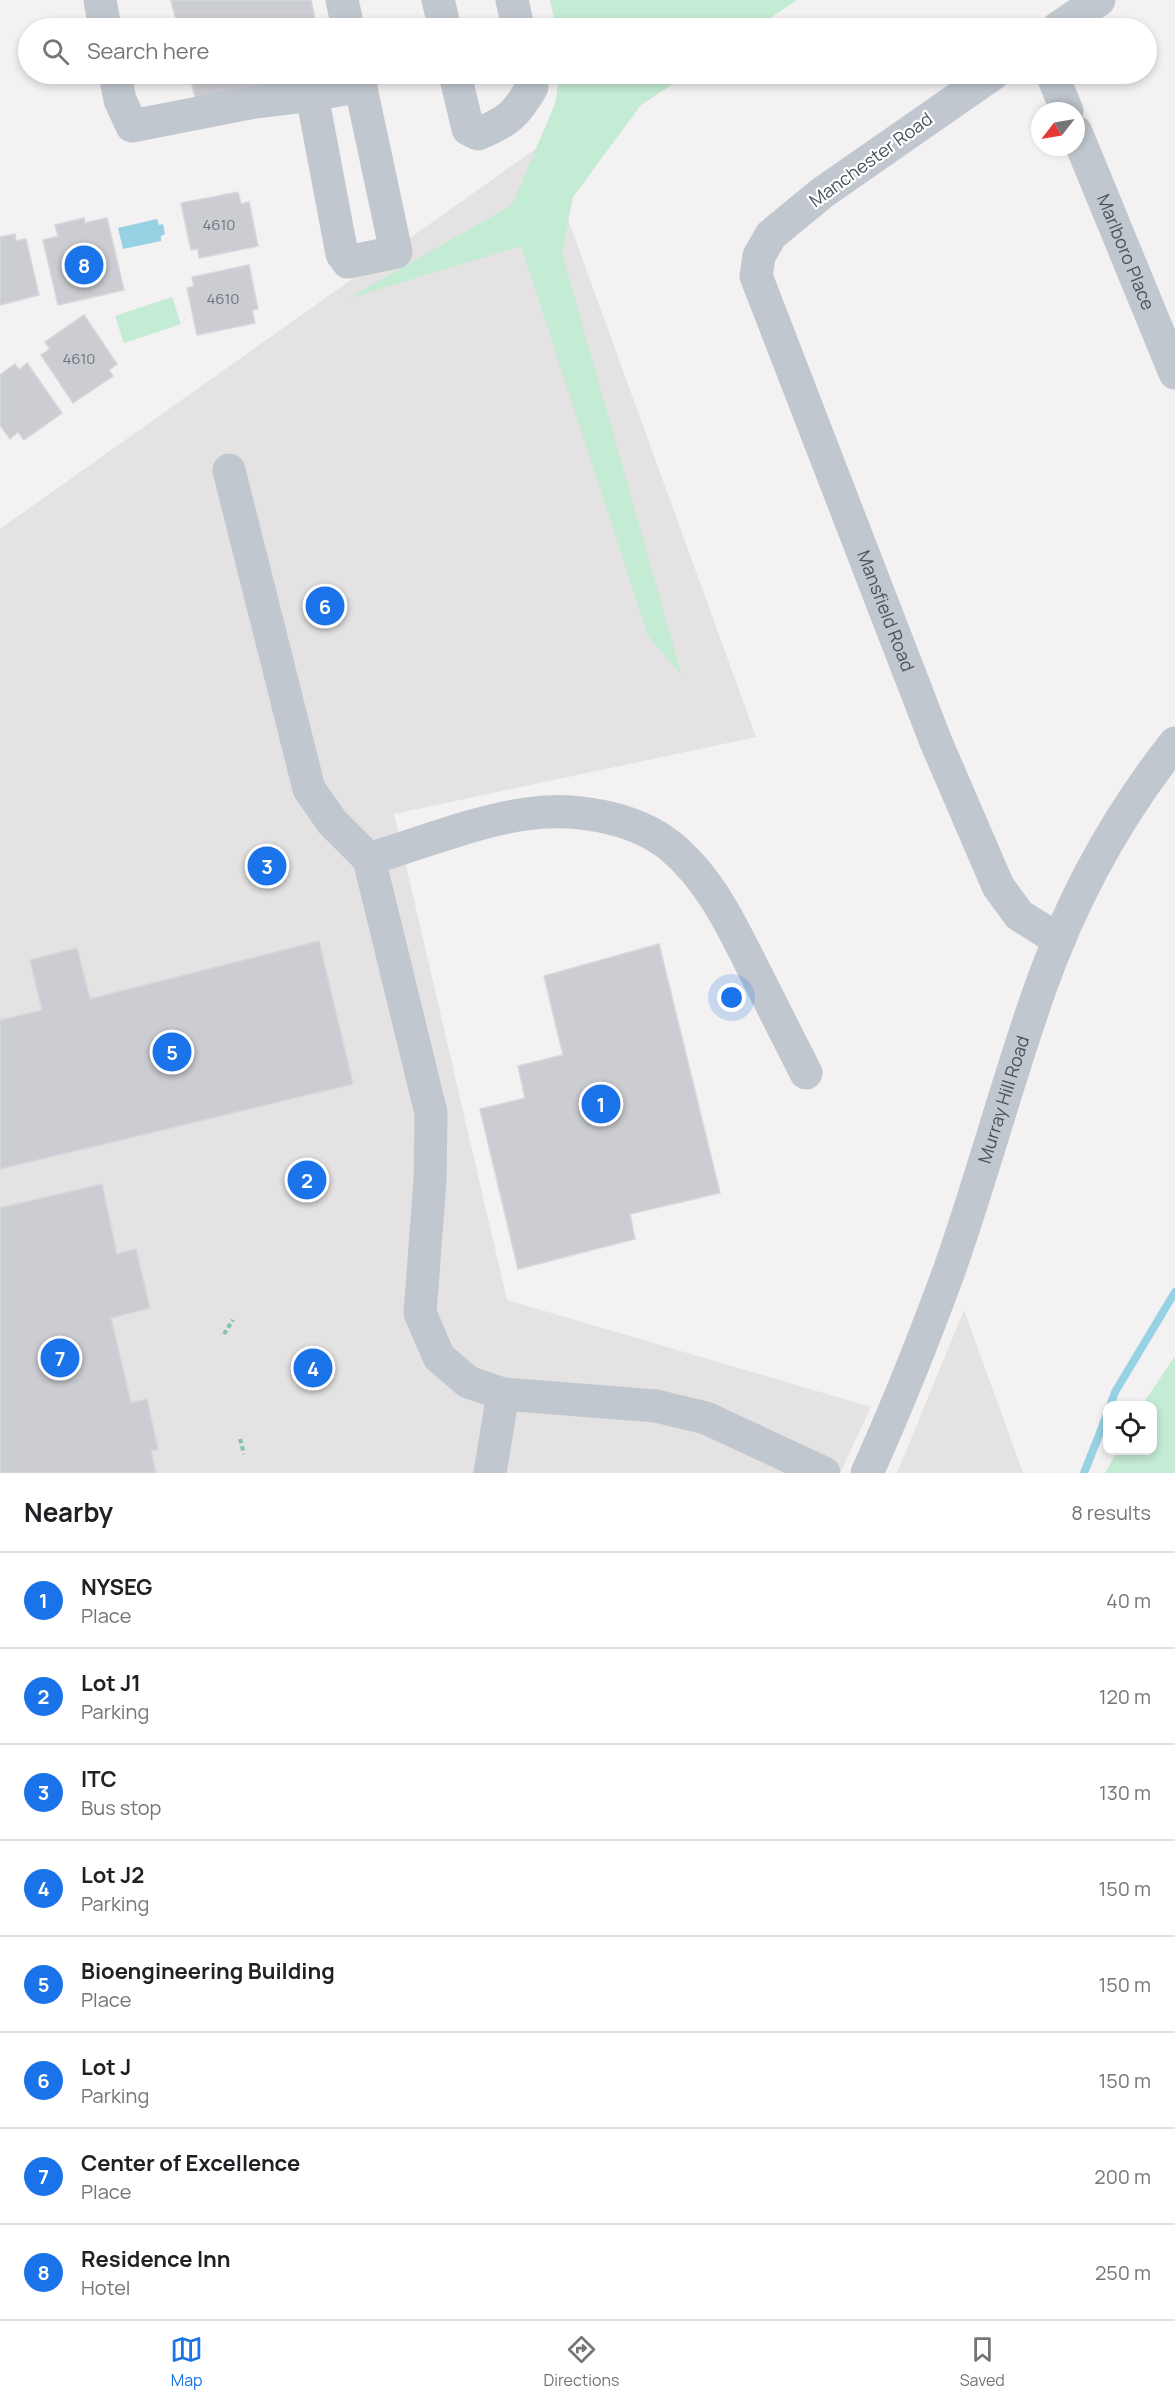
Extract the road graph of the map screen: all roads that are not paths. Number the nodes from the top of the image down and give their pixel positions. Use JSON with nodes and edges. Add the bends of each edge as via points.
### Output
{"nodes":[{"id":1,"x":100,"y":0,"type":"edge"},
{"id":2,"x":342,"y":0,"type":"edge"},
{"id":3,"x":438,"y":0,"type":"edge"},
{"id":4,"x":512,"y":0,"type":"edge"},
{"id":5,"x":1099,"y":0,"type":"edge"},
{"id":6,"x":103,"y":18,"type":"edge"},
{"id":7,"x":346,"y":18,"type":"edge"},
{"id":8,"x":442,"y":18,"type":"edge"},
{"id":9,"x":516,"y":18,"type":"edge"},
{"id":10,"x":1073,"y":18,"type":"edge"},
{"id":11,"x":117,"y":84,"type":"edge"},
{"id":12,"x":346,"y":84,"type":"edge"},
{"id":13,"x":360,"y":84,"type":"edge"},
{"id":14,"x":457,"y":84,"type":"edge"},
{"id":15,"x":530,"y":84,"type":"edge"},
{"id":16,"x":979,"y":84,"type":"edge"},
{"id":17,"x":1056,"y":84,"type":"edge"},
{"id":18,"x":312,"y":95,"type":"junction"},
{"id":19,"x":1063,"y":102,"type":"edge"},
{"id":20,"x":1085,"y":154,"type":"edge"},
{"id":21,"x":759,"y":256,"type":"joint"},
{"id":22,"x":1175,"y":373,"type":"edge"},
{"id":23,"x":229,"y":470,"type":"dead end"},
{"id":24,"x":1175,"y":743,"type":"edge"},
{"id":25,"x":369,"y":859,"type":"junction"},
{"id":26,"x":1059,"y":940,"type":"junction"},
{"id":27,"x":806,"y":1073,"type":"dead end"},
{"id":28,"x":503,"y":1394,"type":"junction"},
{"id":29,"x":490,"y":1473,"type":"edge"},
{"id":30,"x":824,"y":1473,"type":"edge"},
{"id":31,"x":867,"y":1473,"type":"edge"}],
"edges":[{"from":1,"to":6,"type":"street"},
{"from":2,"to":7,"type":"street"},
{"from":3,"to":8,"type":"street"},
{"from":4,"to":9,"type":"street"},
{"from":5,"to":10,"type":"street"},
{"from":11,"to":18,"type":"street","via":[[132,126]]},
{"from":12,"to":18,"type":"street"},
{"from":13,"to":18,"type":"street","via":[[396,252],[365,260],[348,262],[342,254]]},
{"from":14,"to":15,"type":"street","via":[[468,129],[478,134],[504,123],[524,101]]},
{"from":16,"to":21,"type":"street","name":"Manchester Road","via":[[822,193],[771,235]]},
{"from":17,"to":19,"type":"street"},
{"from":20,"to":22,"type":"street","name":"Marlboro Place"},
{"from":21,"to":26,"type":"street","name":"Mansfield Road","via":[[756,276],[760,287],[936,742],[998,886],[1019,915]]},
{"from":23,"to":25,"type":"street","via":[[309,789],[332,822]]},
{"from":24,"to":26,"type":"street","name":"Murray Hill Road","via":[[1143,783],[1091,872]]},
{"from":25,"to":27,"type":"street","via":[[526,814],[575,812],[624,821],[669,845],[705,883],[727,916]]},
{"from":25,"to":28,"type":"street","via":[[431,1113],[420,1313],[439,1357],[468,1382]]},
{"from":26,"to":31,"type":"street","name":"Murray Hill Road","via":[[949,1270]]},
{"from":28,"to":29,"type":"street"},
{"from":28,"to":30,"type":"street","via":[[656,1406],[706,1418]]}]}
